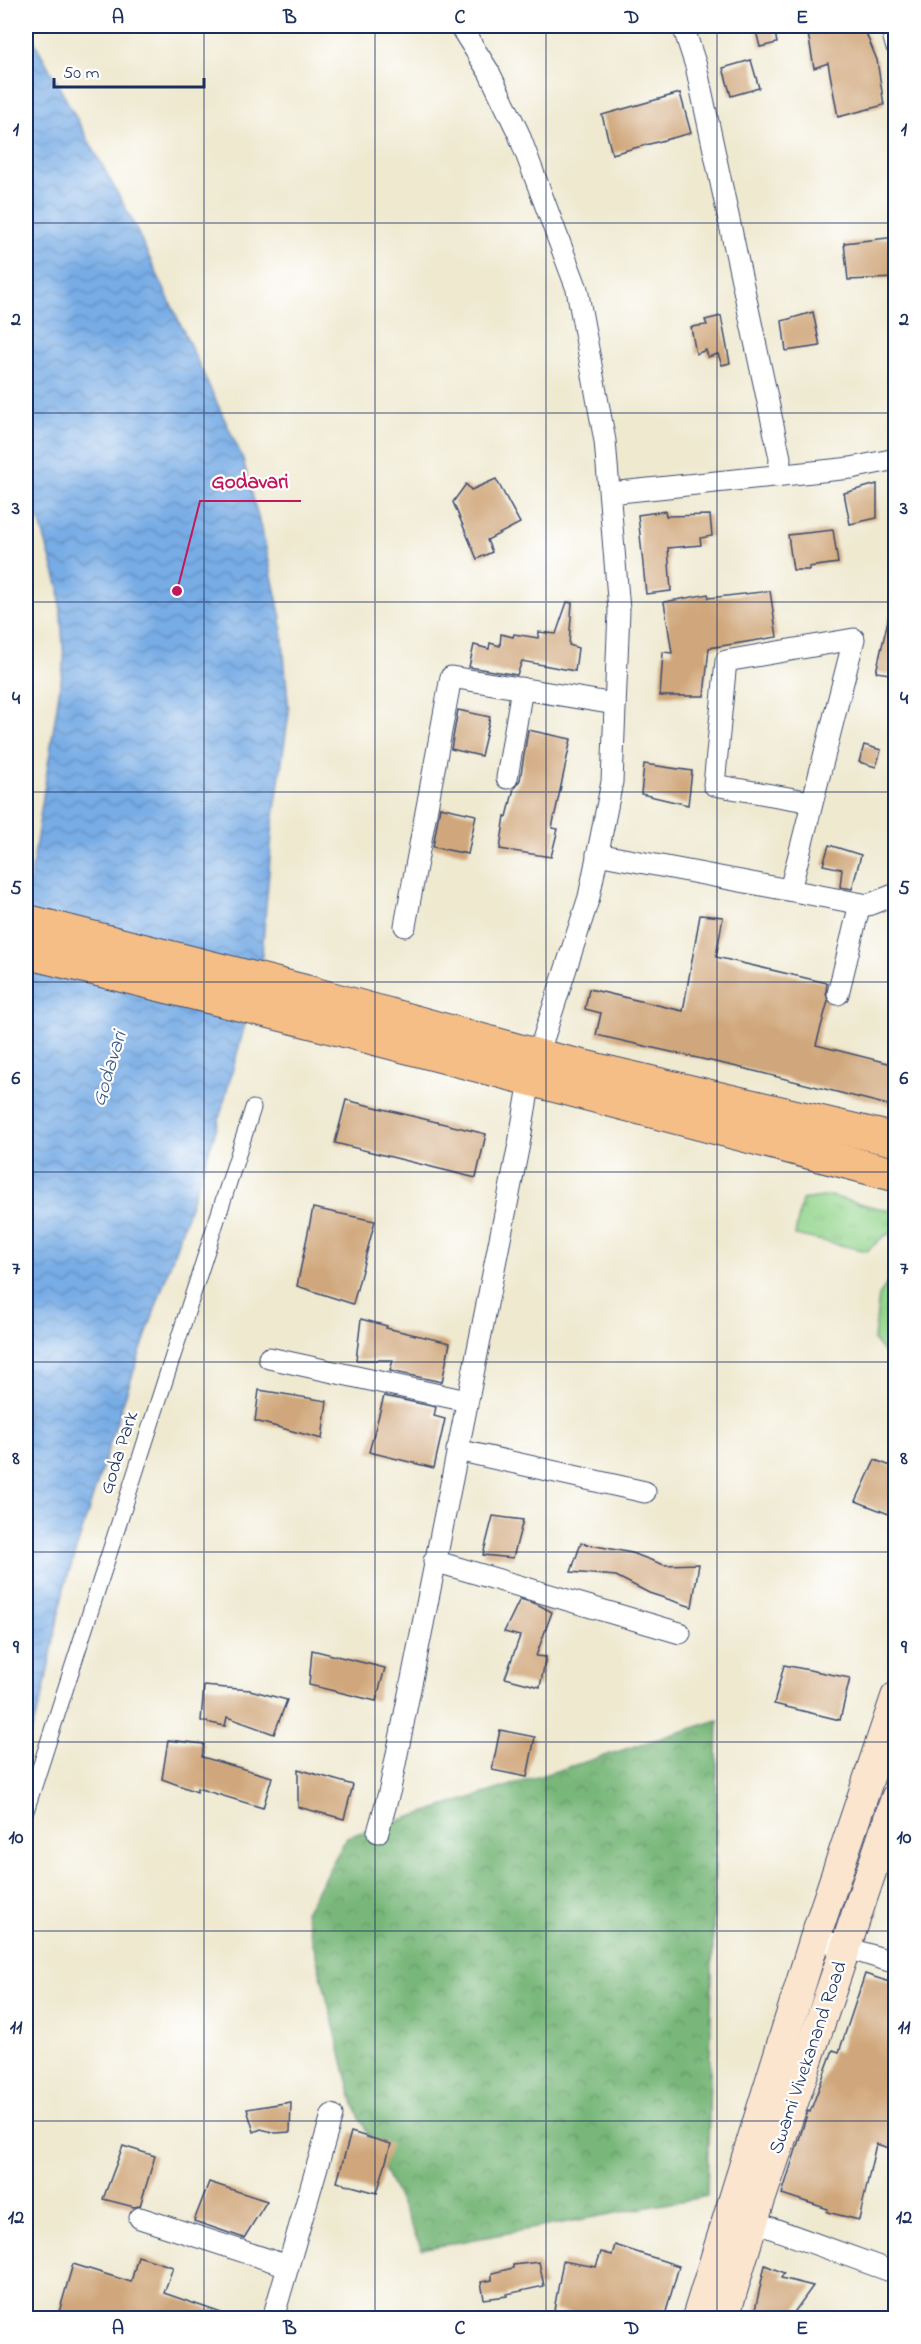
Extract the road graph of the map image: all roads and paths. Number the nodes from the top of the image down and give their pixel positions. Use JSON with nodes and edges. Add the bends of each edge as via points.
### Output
{"nodes":[{"id":1,"x":460,"y":26,"type":"edge"},
{"id":2,"x":683,"y":26,"type":"edge"},
{"id":3,"x":891,"y":26,"type":"edge"},
{"id":4,"x":896,"y":45,"type":"edge"},
{"id":5,"x":896,"y":459,"type":"edge"},
{"id":6,"x":779,"y":475,"type":"junction"},
{"id":7,"x":610,"y":493,"type":"junction"},
{"id":8,"x":522,"y":688,"type":"junction"},
{"id":9,"x":615,"y":704,"type":"junction"},
{"id":10,"x":507,"y":778,"type":"dead end"},
{"id":11,"x":812,"y":802,"type":"junction"},
{"id":12,"x":597,"y":854,"type":"junction"},
{"id":13,"x":790,"y":890,"type":"junction"},
{"id":14,"x":896,"y":894,"type":"edge"},
{"id":15,"x":860,"y":904,"type":"junction"},
{"id":16,"x":26,"y":921,"type":"edge"},
{"id":17,"x":405,"y":926,"type":"dead end"},
{"id":18,"x":26,"y":952,"type":"edge"},
{"id":19,"x":838,"y":994,"type":"dead end"},
{"id":20,"x":310,"y":1007,"type":"junction"},
{"id":21,"x":534,"y":1068,"type":"junction"},
{"id":22,"x":253,"y":1108,"type":"dead end"},
{"id":23,"x":896,"y":1140,"type":"edge"},
{"id":24,"x":896,"y":1175,"type":"edge"},
{"id":25,"x":268,"y":1358,"type":"dead end"},
{"id":26,"x":467,"y":1401,"type":"junction"},
{"id":27,"x":457,"y":1450,"type":"junction"},
{"id":28,"x":645,"y":1492,"type":"dead end"},
{"id":29,"x":434,"y":1562,"type":"junction"},
{"id":30,"x":680,"y":1633,"type":"dead end"},
{"id":31,"x":896,"y":1697,"type":"edge"},
{"id":32,"x":896,"y":1798,"type":"edge"},
{"id":33,"x":26,"y":1811,"type":"edge"},
{"id":34,"x":378,"y":1832,"type":"dead end"},
{"id":35,"x":815,"y":1938,"type":"junction"},
{"id":36,"x":846,"y":1947,"type":"junction"},
{"id":37,"x":896,"y":1963,"type":"edge"},
{"id":38,"x":332,"y":2115,"type":"dead end"},
{"id":39,"x":741,"y":2217,"type":"junction"},
{"id":40,"x":140,"y":2218,"type":"dead end"},
{"id":41,"x":288,"y":2266,"type":"junction"},
{"id":42,"x":896,"y":2273,"type":"edge"},
{"id":43,"x":273,"y":2319,"type":"edge"},
{"id":44,"x":697,"y":2319,"type":"edge"},
{"id":45,"x":724,"y":2319,"type":"edge"}],
"edges":[{"from":1,"to":7,"type":"street","via":[[489,72],[518,132],[577,289],[605,441]]},
{"from":2,"to":6,"type":"street","via":[[696,66],[733,232],[780,458]]},
{"from":3,"to":4,"type":"street"},
{"from":5,"to":6,"type":"street"},
{"from":6,"to":7,"type":"street"},
{"from":7,"to":9,"type":"street","via":[[619,610]]},
{"from":8,"to":9,"type":"street"},
{"from":8,"to":10,"type":"street"},
{"from":8,"to":17,"type":"street","via":[[451,677]]},
{"from":9,"to":12,"type":"street","via":[[612,782]]},
{"from":11,"to":11,"type":"street","via":[[821,769],[854,639],[726,661],[714,785]]},
{"from":11,"to":13,"type":"street"},
{"from":12,"to":13,"type":"street"},
{"from":12,"to":21,"type":"street","via":[[589,897]]},
{"from":13,"to":15,"type":"street"},
{"from":14,"to":15,"type":"street","via":[[868,906]]},
{"from":15,"to":19,"type":"street"},
{"from":16,"to":20,"type":"main road"},
{"from":18,"to":20,"type":"main road"},
{"from":20,"to":21,"type":"main road"},
{"from":21,"to":23,"type":"main road"},
{"from":21,"to":24,"type":"main road"},
{"from":21,"to":26,"type":"street"},
{"from":22,"to":33,"type":"street","name":"Goda Park"},
{"from":25,"to":26,"type":"street"},
{"from":26,"to":27,"type":"street"},
{"from":27,"to":28,"type":"street"},
{"from":27,"to":29,"type":"street"},
{"from":29,"to":30,"type":"street"},
{"from":29,"to":34,"type":"street","via":[[390,1790]]},
{"from":31,"to":35,"type":"main road"},
{"from":32,"to":36,"type":"main road","name":"Swami Vivekanand Road"},
{"from":35,"to":36,"type":"street"},
{"from":35,"to":39,"type":"main road"},
{"from":36,"to":37,"type":"street"},
{"from":36,"to":39,"type":"main road","name":"Swami Vivekanand Road"},
{"from":38,"to":41,"type":"street"},
{"from":39,"to":42,"type":"street"},
{"from":39,"to":44,"type":"main road"},
{"from":39,"to":45,"type":"main road","name":"Swami Vivekanand Road"},
{"from":40,"to":41,"type":"street"},
{"from":41,"to":43,"type":"street"}]}
